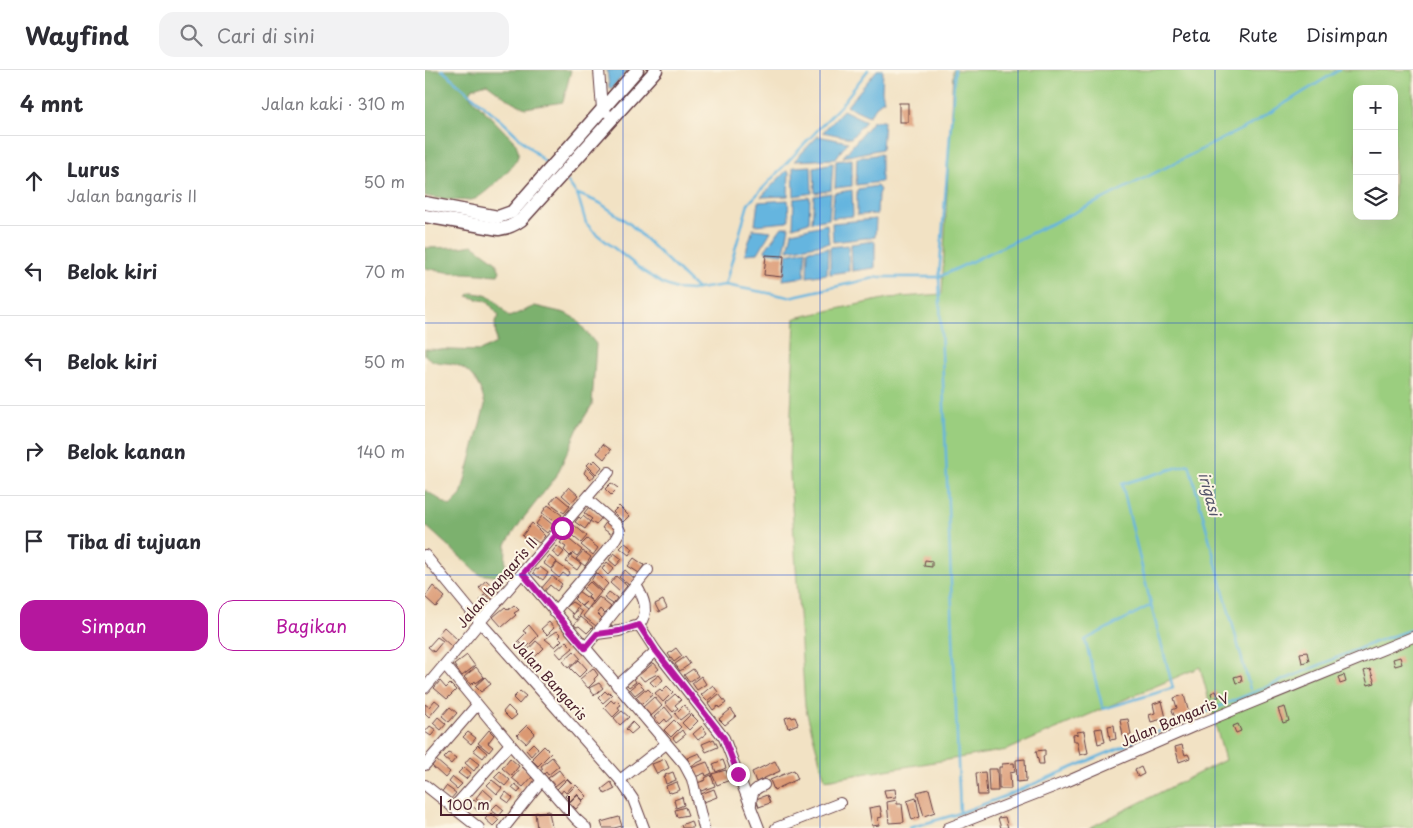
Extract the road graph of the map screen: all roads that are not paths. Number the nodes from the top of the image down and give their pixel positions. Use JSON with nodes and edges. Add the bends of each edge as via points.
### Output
{"nodes":[{"id":1,"x":599,"y":70,"type":"edge"},
{"id":2,"x":637,"y":70,"type":"edge"},
{"id":3,"x":656,"y":70,"type":"edge"},
{"id":4,"x":602,"y":109,"type":"junction"},
{"id":5,"x":612,"y":119,"type":"junction"},
{"id":6,"x":566,"y":160,"type":"junction"},
{"id":7,"x":554,"y":173,"type":"junction"},
{"id":8,"x":425,"y":203,"type":"edge"},
{"id":9,"x":425,"y":216,"type":"edge"},
{"id":10,"x":609,"y":472,"type":"dead end"},
{"id":11,"x":587,"y":498,"type":"junction"},
{"id":12,"x":425,"y":555,"type":"edge"},
{"id":13,"x":648,"y":570,"type":"dead end"},
{"id":14,"x":523,"y":574,"type":"junction"},
{"id":15,"x":636,"y":584,"type":"junction"},
{"id":16,"x":554,"y":612,"type":"junction"},
{"id":17,"x":480,"y":622,"type":"junction"},
{"id":18,"x":639,"y":625,"type":"junction"},
{"id":19,"x":597,"y":634,"type":"junction"},
{"id":20,"x":1413,"y":637,"type":"edge"},
{"id":21,"x":585,"y":648,"type":"junction"},
{"id":22,"x":656,"y":651,"type":"junction"},
{"id":23,"x":445,"y":665,"type":"junction"},
{"id":24,"x":617,"y":686,"type":"junction"},
{"id":25,"x":425,"y":688,"type":"edge"},
{"id":26,"x":477,"y":705,"type":"junction"},
{"id":27,"x":510,"y":744,"type":"junction"},
{"id":28,"x":666,"y":744,"type":"junction"},
{"id":29,"x":425,"y":765,"type":"edge"},
{"id":30,"x":542,"y":780,"type":"junction"},
{"id":31,"x":620,"y":780,"type":"junction"},
{"id":32,"x":425,"y":785,"type":"edge"},
{"id":33,"x":764,"y":785,"type":"dead end"},
{"id":34,"x":841,"y":803,"type":"dead end"},
{"id":35,"x":453,"y":808,"type":"junction"},
{"id":36,"x":751,"y":808,"type":"junction"},
{"id":37,"x":479,"y":828,"type":"edge"},
{"id":38,"x":504,"y":828,"type":"edge"},
{"id":39,"x":586,"y":828,"type":"edge"},
{"id":40,"x":644,"y":828,"type":"edge"},
{"id":41,"x":704,"y":828,"type":"edge"},
{"id":42,"x":759,"y":828,"type":"edge"},
{"id":43,"x":776,"y":828,"type":"edge"},
{"id":44,"x":948,"y":828,"type":"edge"}],
"edges":[{"from":1,"to":4,"type":"street"},
{"from":2,"to":4,"type":"main road"},
{"from":3,"to":5,"type":"main road"},
{"from":4,"to":5,"type":"street"},
{"from":4,"to":6,"type":"main road"},
{"from":5,"to":6,"type":"main road"},
{"from":6,"to":7,"type":"main road"},
{"from":7,"to":8,"type":"main road","via":[[505,216]]},
{"from":7,"to":9,"type":"main road","via":[[521,220],[507,228]]},
{"from":10,"to":11,"type":"street","name":"Jalan bangaris II"},
{"from":11,"to":14,"type":"street","name":"Jalan bangaris II"},
{"from":11,"to":16,"type":"street","via":[[620,531]]},
{"from":12,"to":17,"type":"street","name":"Jalan Bangaris"},
{"from":13,"to":15,"type":"street"},
{"from":14,"to":16,"type":"street"},
{"from":14,"to":17,"type":"street","name":"Jalan bangaris II"},
{"from":15,"to":18,"type":"street","via":[[645,603],[645,615]]},
{"from":15,"to":19,"type":"street"},
{"from":16,"to":21,"type":"street"},
{"from":17,"to":23,"type":"street","name":"Jalan bangaris II"},
{"from":17,"to":31,"type":"street","name":"Jalan Bangaris"},
{"from":18,"to":19,"type":"street"},
{"from":18,"to":22,"type":"street"},
{"from":19,"to":21,"type":"street"},
{"from":20,"to":44,"type":"street","name":"Jalan Bangaris V"},
{"from":21,"to":24,"type":"street"},
{"from":22,"to":24,"type":"street"},
{"from":22,"to":36,"type":"street","via":[[724,738]]},
{"from":23,"to":25,"type":"street","name":"Jalan bangaris II"},
{"from":23,"to":26,"type":"street"},
{"from":24,"to":28,"type":"street"},
{"from":26,"to":27,"type":"street"},
{"from":26,"to":29,"type":"street"},
{"from":27,"to":30,"type":"street"},
{"from":27,"to":35,"type":"street"},
{"from":28,"to":31,"type":"street"},
{"from":28,"to":41,"type":"street","via":[[692,778]]},
{"from":30,"to":38,"type":"street"},
{"from":30,"to":39,"type":"street"},
{"from":31,"to":40,"type":"street","name":"Jalan Bangaris","via":[[633,800]]},
{"from":32,"to":35,"type":"street"},
{"from":33,"to":36,"type":"street","via":[[753,791]]},
{"from":34,"to":43,"type":"street"},
{"from":35,"to":37,"type":"street"},
{"from":36,"to":42,"type":"street"}]}
